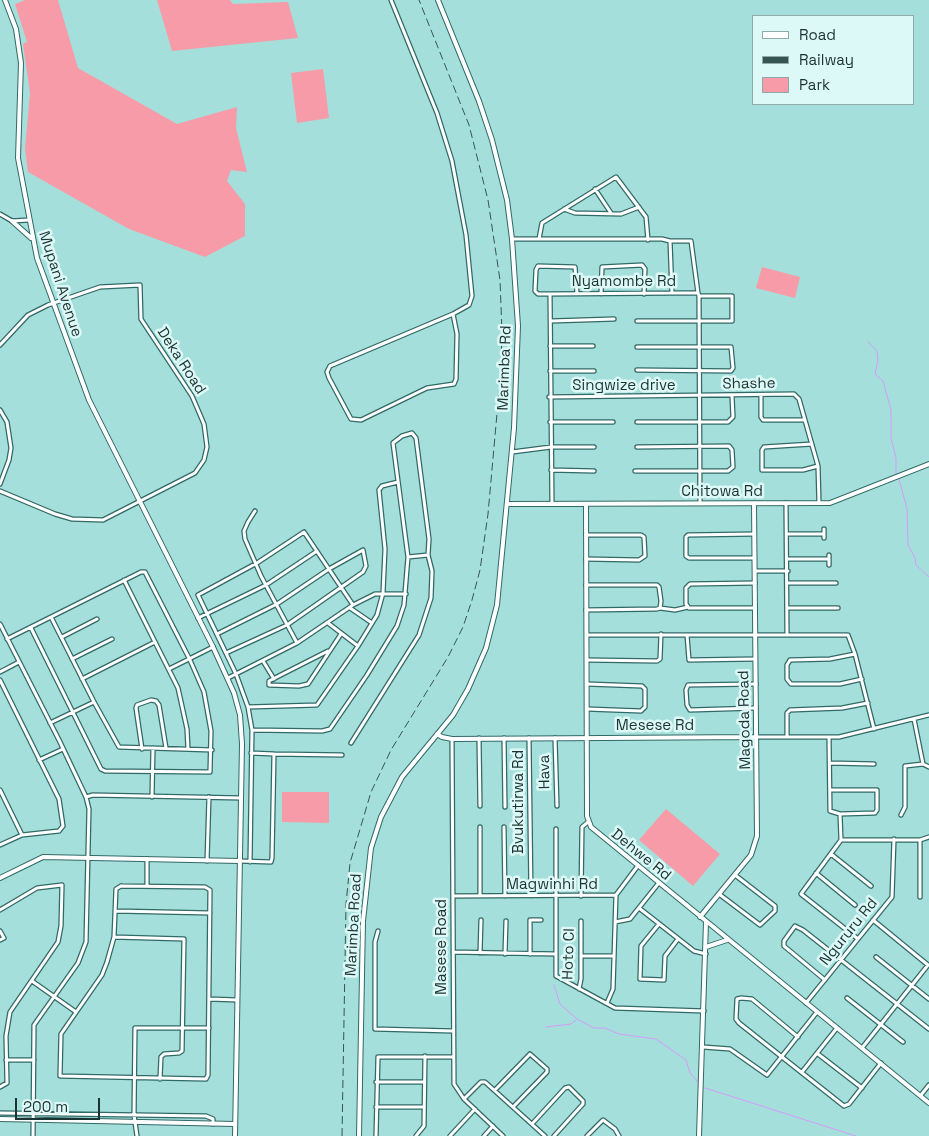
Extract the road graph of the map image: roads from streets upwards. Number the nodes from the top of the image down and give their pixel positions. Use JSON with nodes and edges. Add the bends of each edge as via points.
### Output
{"nodes":[{"id":1,"x":5,"y":0,"type":"edge"},
{"id":2,"x":392,"y":0,"type":"edge"},
{"id":3,"x":438,"y":0,"type":"edge"},
{"id":4,"x":595,"y":188,"type":"junction"},
{"id":5,"x":639,"y":207,"type":"junction"},
{"id":6,"x":564,"y":209,"type":"junction"},
{"id":7,"x":611,"y":213,"type":"junction"},
{"id":8,"x":0,"y":214,"type":"edge"},
{"id":9,"x":29,"y":220,"type":"junction"},
{"id":10,"x":12,"y":221,"type":"junction"},
{"id":11,"x":512,"y":239,"type":"junction"},
{"id":12,"x":539,"y":239,"type":"junction"},
{"id":13,"x":32,"y":240,"type":"junction"},
{"id":14,"x":648,"y":240,"type":"junction"},
{"id":15,"x":670,"y":241,"type":"junction"},
{"id":16,"x":577,"y":293,"type":"junction"},
{"id":17,"x":672,"y":293,"type":"junction"},
{"id":18,"x":550,"y":294,"type":"junction"},
{"id":19,"x":601,"y":294,"type":"junction"},
{"id":20,"x":644,"y":294,"type":"junction"},
{"id":21,"x":698,"y":295,"type":"junction"},
{"id":22,"x":53,"y":304,"type":"junction"},
{"id":23,"x":453,"y":314,"type":"junction"},
{"id":24,"x":614,"y":319,"type":"dead end"},
{"id":25,"x":551,"y":321,"type":"junction"},
{"id":26,"x":637,"y":321,"type":"dead end"},
{"id":27,"x":699,"y":321,"type":"junction"},
{"id":28,"x":0,"y":345,"type":"edge"},
{"id":29,"x":550,"y":346,"type":"junction"},
{"id":30,"x":593,"y":346,"type":"dead end"},
{"id":31,"x":699,"y":346,"type":"junction"},
{"id":32,"x":637,"y":347,"type":"dead end"},
{"id":33,"x":637,"y":370,"type":"dead end"},
{"id":34,"x":550,"y":371,"type":"junction"},
{"id":35,"x":594,"y":371,"type":"dead end"},
{"id":36,"x":699,"y":371,"type":"junction"},
{"id":37,"x":761,"y":395,"type":"junction"},
{"id":38,"x":700,"y":396,"type":"junction"},
{"id":39,"x":732,"y":396,"type":"junction"},
{"id":40,"x":549,"y":397,"type":"junction"},
{"id":41,"x":0,"y":410,"type":"edge"},
{"id":42,"x":804,"y":420,"type":"junction"},
{"id":43,"x":550,"y":422,"type":"junction"},
{"id":44,"x":613,"y":422,"type":"dead end"},
{"id":45,"x":637,"y":422,"type":"dead end"},
{"id":46,"x":700,"y":422,"type":"junction"},
{"id":47,"x":812,"y":444,"type":"junction"},
{"id":48,"x":698,"y":446,"type":"junction"},
{"id":49,"x":551,"y":447,"type":"junction"},
{"id":50,"x":594,"y":447,"type":"dead end"},
{"id":51,"x":637,"y":447,"type":"dead end"},
{"id":52,"x":512,"y":452,"type":"junction"},
{"id":53,"x":929,"y":464,"type":"edge"},
{"id":54,"x":818,"y":466,"type":"junction"},
{"id":55,"x":551,"y":470,"type":"junction"},
{"id":56,"x":594,"y":471,"type":"dead end"},
{"id":57,"x":635,"y":471,"type":"dead end"},
{"id":58,"x":699,"y":472,"type":"junction"},
{"id":59,"x":398,"y":482,"type":"junction"},
{"id":60,"x":0,"y":484,"type":"edge"},
{"id":61,"x":0,"y":491,"type":"edge"},
{"id":62,"x":140,"y":503,"type":"junction"},
{"id":63,"x":552,"y":503,"type":"junction"},
{"id":64,"x":700,"y":503,"type":"junction"},
{"id":65,"x":754,"y":503,"type":"junction"},
{"id":66,"x":786,"y":503,"type":"junction"},
{"id":67,"x":819,"y":503,"type":"junction"},
{"id":68,"x":508,"y":504,"type":"junction"},
{"id":69,"x":586,"y":504,"type":"junction"},
{"id":70,"x":256,"y":511,"type":"dead end"},
{"id":71,"x":824,"y":529,"type":"dead end"},
{"id":72,"x":754,"y":534,"type":"junction"},
{"id":73,"x":787,"y":534,"type":"junction"},
{"id":74,"x":586,"y":535,"type":"junction"},
{"id":75,"x":316,"y":551,"type":"junction"},
{"id":76,"x":428,"y":555,"type":"junction"},
{"id":77,"x":408,"y":557,"type":"junction"},
{"id":78,"x":754,"y":558,"type":"junction"},
{"id":79,"x":586,"y":559,"type":"junction"},
{"id":80,"x":788,"y":559,"type":"junction"},
{"id":81,"x":257,"y":563,"type":"junction"},
{"id":82,"x":829,"y":564,"type":"dead end"},
{"id":83,"x":329,"y":569,"type":"junction"},
{"id":84,"x":754,"y":571,"type":"junction"},
{"id":85,"x":788,"y":571,"type":"junction"},
{"id":86,"x":124,"y":580,"type":"junction"},
{"id":87,"x":755,"y":583,"type":"junction"},
{"id":88,"x":836,"y":583,"type":"dead end"},
{"id":89,"x":788,"y":584,"type":"junction"},
{"id":90,"x":266,"y":585,"type":"junction"},
{"id":91,"x":586,"y":585,"type":"junction"},
{"id":92,"x":341,"y":588,"type":"junction"},
{"id":93,"x":383,"y":593,"type":"junction"},
{"id":94,"x":406,"y":594,"type":"junction"},
{"id":95,"x":277,"y":604,"type":"junction"},
{"id":96,"x":352,"y":607,"type":"junction"},
{"id":97,"x":688,"y":607,"type":"junction"},
{"id":98,"x":660,"y":608,"type":"junction"},
{"id":99,"x":755,"y":608,"type":"junction"},
{"id":100,"x":788,"y":608,"type":"junction"},
{"id":101,"x":838,"y":608,"type":"dead end"},
{"id":102,"x":586,"y":610,"type":"junction"},
{"id":103,"x":206,"y":614,"type":"junction"},
{"id":104,"x":51,"y":617,"type":"junction"},
{"id":105,"x":198,"y":618,"type":"junction"},
{"id":106,"x":97,"y":619,"type":"dead end"},
{"id":107,"x":328,"y":623,"type":"junction"},
{"id":108,"x":372,"y":623,"type":"junction"},
{"id":109,"x":0,"y":624,"type":"edge"},
{"id":110,"x":287,"y":625,"type":"junction"},
{"id":111,"x":31,"y":628,"type":"junction"},
{"id":112,"x":216,"y":634,"type":"junction"},
{"id":113,"x":341,"y":634,"type":"junction"},
{"id":114,"x":661,"y":634,"type":"junction"},
{"id":115,"x":755,"y":634,"type":"junction"},
{"id":116,"x":587,"y":635,"type":"junction"},
{"id":117,"x":687,"y":635,"type":"junction"},
{"id":118,"x":787,"y":635,"type":"junction"},
{"id":119,"x":62,"y":637,"type":"junction"},
{"id":120,"x":7,"y":638,"type":"junction"},
{"id":121,"x":112,"y":639,"type":"dead end"},
{"id":122,"x":155,"y":642,"type":"junction"},
{"id":123,"x":298,"y":643,"type":"junction"},
{"id":124,"x":358,"y":646,"type":"junction"},
{"id":125,"x":213,"y":647,"type":"junction"},
{"id":126,"x":328,"y":651,"type":"junction"},
{"id":127,"x":226,"y":653,"type":"junction"},
{"id":128,"x":855,"y":654,"type":"junction"},
{"id":129,"x":72,"y":659,"type":"junction"},
{"id":130,"x":755,"y":659,"type":"junction"},
{"id":131,"x":190,"y":660,"type":"junction"},
{"id":132,"x":587,"y":660,"type":"junction"},
{"id":133,"x":264,"y":661,"type":"junction"},
{"id":134,"x":19,"y":662,"type":"junction"},
{"id":135,"x":169,"y":669,"type":"junction"},
{"id":136,"x":0,"y":672,"type":"edge"},
{"id":137,"x":236,"y":674,"type":"junction"},
{"id":138,"x":228,"y":678,"type":"junction"},
{"id":139,"x":82,"y":679,"type":"junction"},
{"id":140,"x":274,"y":679,"type":"junction"},
{"id":141,"x":862,"y":679,"type":"junction"},
{"id":142,"x":0,"y":680,"type":"edge"},
{"id":143,"x":587,"y":684,"type":"junction"},
{"id":144,"x":756,"y":684,"type":"junction"},
{"id":145,"x":94,"y":702,"type":"junction"},
{"id":146,"x":868,"y":703,"type":"junction"},
{"id":147,"x":248,"y":707,"type":"junction"},
{"id":148,"x":756,"y":708,"type":"junction"},
{"id":149,"x":587,"y":709,"type":"junction"},
{"id":150,"x":73,"y":712,"type":"junction"},
{"id":151,"x":929,"y":715,"type":"edge"},
{"id":152,"x":914,"y":719,"type":"junction"},
{"id":153,"x":50,"y":723,"type":"junction"},
{"id":154,"x":874,"y":729,"type":"junction"},
{"id":155,"x":252,"y":730,"type":"junction"},
{"id":156,"x":438,"y":734,"type":"junction"},
{"id":157,"x":755,"y":737,"type":"junction"},
{"id":158,"x":787,"y":737,"type":"junction"},
{"id":159,"x":829,"y":737,"type":"junction"},
{"id":160,"x":452,"y":738,"type":"junction"},
{"id":161,"x":479,"y":738,"type":"junction"},
{"id":162,"x":504,"y":738,"type":"junction"},
{"id":163,"x":529,"y":738,"type":"junction"},
{"id":164,"x":555,"y":738,"type":"junction"},
{"id":165,"x":587,"y":738,"type":"junction"},
{"id":166,"x":351,"y":742,"type":"dead end"},
{"id":167,"x":153,"y":748,"type":"junction"},
{"id":168,"x":166,"y":748,"type":"junction"},
{"id":169,"x":63,"y":749,"type":"junction"},
{"id":170,"x":142,"y":749,"type":"junction"},
{"id":171,"x":188,"y":749,"type":"junction"},
{"id":172,"x":212,"y":750,"type":"junction"},
{"id":173,"x":251,"y":753,"type":"junction"},
{"id":174,"x":274,"y":754,"type":"junction"},
{"id":175,"x":342,"y":755,"type":"dead end"},
{"id":176,"x":39,"y":760,"type":"junction"},
{"id":177,"x":830,"y":763,"type":"junction"},
{"id":178,"x":874,"y":764,"type":"dead end"},
{"id":179,"x":923,"y":764,"type":"junction"},
{"id":180,"x":929,"y":767,"type":"edge"},
{"id":181,"x":153,"y":772,"type":"junction"},
{"id":182,"x":0,"y":790,"type":"edge"},
{"id":183,"x":830,"y":790,"type":"junction"},
{"id":184,"x":86,"y":797,"type":"junction"},
{"id":185,"x":152,"y":797,"type":"junction"},
{"id":186,"x":209,"y":798,"type":"junction"},
{"id":187,"x":241,"y":798,"type":"junction"},
{"id":188,"x":480,"y":806,"type":"dead end"},
{"id":189,"x":557,"y":806,"type":"dead end"},
{"id":190,"x":505,"y":807,"type":"dead end"},
{"id":191,"x":840,"y":814,"type":"junction"},
{"id":192,"x":901,"y":815,"type":"dead end"},
{"id":193,"x":588,"y":822,"type":"junction"},
{"id":194,"x":480,"y":827,"type":"dead end"},
{"id":195,"x":504,"y":827,"type":"dead end"},
{"id":196,"x":556,"y":829,"type":"dead end"},
{"id":197,"x":22,"y":835,"type":"junction"},
{"id":198,"x":929,"y":837,"type":"edge"},
{"id":199,"x":894,"y":839,"type":"junction"},
{"id":200,"x":841,"y":840,"type":"junction"},
{"id":201,"x":920,"y":840,"type":"junction"},
{"id":202,"x":0,"y":846,"type":"edge"},
{"id":203,"x":831,"y":854,"type":"junction"},
{"id":204,"x":89,"y":858,"type":"junction"},
{"id":205,"x":148,"y":859,"type":"junction"},
{"id":206,"x":207,"y":861,"type":"junction"},
{"id":207,"x":240,"y":861,"type":"junction"},
{"id":208,"x":250,"y":862,"type":"junction"},
{"id":209,"x":637,"y":866,"type":"junction"},
{"id":210,"x":816,"y":874,"type":"junction"},
{"id":211,"x":735,"y":875,"type":"junction"},
{"id":212,"x":0,"y":878,"type":"edge"},
{"id":213,"x":658,"y":884,"type":"junction"},
{"id":214,"x":147,"y":886,"type":"junction"},
{"id":215,"x":871,"y":886,"type":"dead end"},
{"id":216,"x":719,"y":894,"type":"junction"},
{"id":217,"x":616,"y":895,"type":"junction"},
{"id":218,"x":453,"y":896,"type":"junction"},
{"id":219,"x":480,"y":896,"type":"junction"},
{"id":220,"x":505,"y":896,"type":"junction"},
{"id":221,"x":531,"y":896,"type":"junction"},
{"id":222,"x":580,"y":896,"type":"junction"},
{"id":223,"x":555,"y":897,"type":"junction"},
{"id":224,"x":920,"y":897,"type":"dead end"},
{"id":225,"x":855,"y":905,"type":"dead end"},
{"id":226,"x":639,"y":908,"type":"junction"},
{"id":227,"x":0,"y":910,"type":"edge"},
{"id":228,"x":116,"y":912,"type":"junction"},
{"id":229,"x":210,"y":913,"type":"junction"},
{"id":230,"x":700,"y":917,"type":"junction"},
{"id":231,"x":481,"y":920,"type":"dead end"},
{"id":232,"x":540,"y":920,"type":"dead end"},
{"id":233,"x":873,"y":920,"type":"junction"},
{"id":234,"x":506,"y":921,"type":"dead end"},
{"id":235,"x":581,"y":921,"type":"dead end"},
{"id":236,"x":614,"y":922,"type":"junction"},
{"id":237,"x":706,"y":922,"type":"junction"},
{"id":238,"x":659,"y":924,"type":"junction"},
{"id":239,"x":0,"y":931,"type":"edge"},
{"id":240,"x":378,"y":932,"type":"dead end"},
{"id":241,"x":114,"y":937,"type":"junction"},
{"id":242,"x":678,"y":939,"type":"junction"},
{"id":243,"x":858,"y":939,"type":"junction"},
{"id":244,"x":0,"y":940,"type":"edge"},
{"id":245,"x":727,"y":940,"type":"junction"},
{"id":246,"x":706,"y":947,"type":"junction"},
{"id":247,"x":453,"y":952,"type":"junction"},
{"id":248,"x":480,"y":953,"type":"junction"},
{"id":249,"x":505,"y":954,"type":"junction"},
{"id":250,"x":530,"y":954,"type":"junction"},
{"id":251,"x":555,"y":954,"type":"junction"},
{"id":252,"x":706,"y":954,"type":"junction"},
{"id":253,"x":582,"y":956,"type":"junction"},
{"id":254,"x":614,"y":956,"type":"junction"},
{"id":255,"x":876,"y":957,"type":"dead end"},
{"id":256,"x":841,"y":960,"type":"junction"},
{"id":257,"x":825,"y":980,"type":"junction"},
{"id":258,"x":32,"y":981,"type":"junction"},
{"id":259,"x":911,"y":986,"type":"junction"},
{"id":260,"x":579,"y":989,"type":"junction"},
{"id":261,"x":55,"y":996,"type":"junction"},
{"id":262,"x":847,"y":998,"type":"dead end"},
{"id":263,"x":210,"y":999,"type":"junction"},
{"id":264,"x":929,"y":999,"type":"edge"},
{"id":265,"x":238,"y":1000,"type":"junction"},
{"id":266,"x":607,"y":1003,"type":"junction"},
{"id":267,"x":806,"y":1003,"type":"junction"},
{"id":268,"x":896,"y":1005,"type":"junction"},
{"id":269,"x":704,"y":1011,"type":"junction"},
{"id":270,"x":76,"y":1012,"type":"junction"},
{"id":271,"x":817,"y":1012,"type":"junction"},
{"id":272,"x":881,"y":1025,"type":"junction"},
{"id":273,"x":182,"y":1028,"type":"junction"},
{"id":274,"x":209,"y":1028,"type":"junction"},
{"id":275,"x":838,"y":1028,"type":"junction"},
{"id":276,"x":929,"y":1029,"type":"edge"},
{"id":277,"x":453,"y":1030,"type":"junction"},
{"id":278,"x":0,"y":1036,"type":"edge"},
{"id":279,"x":6,"y":1036,"type":"junction"},
{"id":280,"x":798,"y":1037,"type":"junction"},
{"id":281,"x":903,"y":1042,"type":"dead end"},
{"id":282,"x":703,"y":1046,"type":"junction"},
{"id":283,"x":862,"y":1048,"type":"junction"},
{"id":284,"x":818,"y":1054,"type":"junction"},
{"id":285,"x":425,"y":1056,"type":"junction"},
{"id":286,"x":783,"y":1056,"type":"junction"},
{"id":287,"x":453,"y":1057,"type":"junction"},
{"id":288,"x":6,"y":1060,"type":"junction"},
{"id":289,"x":34,"y":1060,"type":"junction"},
{"id":290,"x":881,"y":1064,"type":"junction"},
{"id":291,"x":802,"y":1072,"type":"junction"},
{"id":292,"x":134,"y":1079,"type":"junction"},
{"id":293,"x":160,"y":1079,"type":"junction"},
{"id":294,"x":376,"y":1082,"type":"junction"},
{"id":295,"x":424,"y":1082,"type":"junction"},
{"id":296,"x":929,"y":1085,"type":"edge"},
{"id":297,"x":0,"y":1087,"type":"edge"},
{"id":298,"x":862,"y":1088,"type":"junction"},
{"id":299,"x":495,"y":1090,"type":"junction"},
{"id":300,"x":921,"y":1095,"type":"junction"},
{"id":301,"x":464,"y":1099,"type":"junction"},
{"id":302,"x":929,"y":1103,"type":"edge"},
{"id":303,"x":376,"y":1107,"type":"junction"},
{"id":304,"x":424,"y":1107,"type":"junction"},
{"id":305,"x":513,"y":1107,"type":"junction"},
{"id":306,"x":475,"y":1109,"type":"junction"},
{"id":307,"x":0,"y":1113,"type":"edge"},
{"id":308,"x":33,"y":1114,"type":"junction"},
{"id":309,"x":134,"y":1115,"type":"junction"},
{"id":310,"x":0,"y":1119,"type":"edge"},
{"id":311,"x":33,"y":1120,"type":"junction"},
{"id":312,"x":137,"y":1121,"type":"junction"},
{"id":313,"x":214,"y":1124,"type":"junction"},
{"id":314,"x":235,"y":1124,"type":"junction"},
{"id":315,"x":532,"y":1124,"type":"junction"},
{"id":316,"x":492,"y":1126,"type":"junction"},
{"id":317,"x":540,"y":1132,"type":"junction"},
{"id":318,"x":32,"y":1136,"type":"edge"},
{"id":319,"x":137,"y":1136,"type":"edge"},
{"id":320,"x":234,"y":1136,"type":"edge"},
{"id":321,"x":359,"y":1136,"type":"edge"},
{"id":322,"x":376,"y":1136,"type":"edge"},
{"id":323,"x":416,"y":1136,"type":"edge"},
{"id":324,"x":450,"y":1136,"type":"edge"},
{"id":325,"x":484,"y":1136,"type":"edge"},
{"id":326,"x":503,"y":1136,"type":"edge"},
{"id":327,"x":536,"y":1136,"type":"edge"},
{"id":328,"x":545,"y":1136,"type":"edge"},
{"id":329,"x":554,"y":1136,"type":"edge"},
{"id":330,"x":587,"y":1136,"type":"edge"},
{"id":331,"x":619,"y":1136,"type":"edge"},
{"id":332,"x":699,"y":1136,"type":"edge"}],
"edges":[{"from":1,"to":9,"type":"street","name":"Mupani Avenue","via":[[16,29],[21,63],[18,158]]},
{"from":2,"to":23,"type":"street","via":[[436,113],[452,161],[459,196],[472,296],[469,305]]},
{"from":3,"to":11,"type":"street","name":"Marimba Rd","via":[[480,101],[507,200]]},
{"from":4,"to":5,"type":"street","via":[[612,177],[618,178]]},
{"from":4,"to":6,"type":"street"},
{"from":4,"to":7,"type":"street"},
{"from":5,"to":7,"type":"street","via":[[626,214]]},
{"from":5,"to":14,"type":"street","via":[[646,220]]},
{"from":6,"to":7,"type":"street","via":[[575,213]]},
{"from":6,"to":12,"type":"street","via":[[540,225]]},
{"from":8,"to":10,"type":"street"},
{"from":9,"to":10,"type":"street"},
{"from":9,"to":13,"type":"street","name":"Mupani Avenue"},
{"from":10,"to":13,"type":"street"},
{"from":11,"to":12,"type":"street"},
{"from":11,"to":52,"type":"street","name":"Marimba Rd","via":[[518,335]]},
{"from":12,"to":14,"type":"street"},
{"from":13,"to":22,"type":"street","name":"Mupani Avenue"},
{"from":14,"to":15,"type":"street"},
{"from":15,"to":17,"type":"street"},
{"from":15,"to":21,"type":"street","via":[[691,242]]},
{"from":16,"to":18,"type":"street","name":"Nyamombe Rd"},
{"from":16,"to":18,"type":"street","via":[[575,267],[538,266],[535,291]]},
{"from":16,"to":19,"type":"street","name":"Nyamombe Rd"},
{"from":17,"to":20,"type":"street","name":"Nyamombe Rd"},
{"from":17,"to":21,"type":"street","name":"Nyamombe Rd"},
{"from":18,"to":25,"type":"street","name":"Nyamombe Rd"},
{"from":19,"to":20,"type":"street","name":"Nyamombe Rd"},
{"from":19,"to":20,"type":"street","via":[[602,267],[642,265],[645,269]]},
{"from":21,"to":27,"type":"street"},
{"from":21,"to":27,"type":"street","name":"Nyamombe Rd","via":[[733,298],[732,321]]},
{"from":22,"to":28,"type":"street","via":[[28,315]]},
{"from":22,"to":62,"type":"street","name":"Mupani Avenue","via":[[89,400]]},
{"from":22,"to":62,"type":"street","name":"Deka Road","via":[[100,287],[140,285],[141,319],[180,376],[199,411],[207,436],[200,466],[195,473]]},
{"from":23,"to":23,"type":"street","via":[[330,366],[329,378],[351,419],[360,420],[427,388],[454,384],[457,334]]},
{"from":24,"to":25,"type":"street"},
{"from":25,"to":29,"type":"street","name":"Nyamombe Rd"},
{"from":26,"to":27,"type":"street"},
{"from":27,"to":31,"type":"street"},
{"from":29,"to":30,"type":"street"},
{"from":29,"to":34,"type":"street","name":"Nyamombe Rd"},
{"from":31,"to":32,"type":"street"},
{"from":31,"to":36,"type":"street"},
{"from":31,"to":36,"type":"street","via":[[732,347],[733,368],[731,371]]},
{"from":33,"to":36,"type":"street"},
{"from":34,"to":35,"type":"street"},
{"from":34,"to":40,"type":"street","name":"Nyamombe Rd"},
{"from":36,"to":38,"type":"street"},
{"from":37,"to":39,"type":"street","name":"Shashe"},
{"from":37,"to":42,"type":"street","name":"Shashe","via":[[794,394],[798,397]]},
{"from":37,"to":42,"type":"street","via":[[761,417],[764,420]]},
{"from":38,"to":39,"type":"street","name":"Shashe"},
{"from":38,"to":40,"type":"street","name":"Singwize drive"},
{"from":38,"to":46,"type":"street"},
{"from":39,"to":46,"type":"street","via":[[733,417],[730,421]]},
{"from":40,"to":43,"type":"street","name":"Nyamombe Rd"},
{"from":41,"to":60,"type":"street","via":[[7,422],[11,448]]},
{"from":42,"to":47,"type":"street"},
{"from":43,"to":44,"type":"street"},
{"from":43,"to":49,"type":"street","name":"Nyamombe Rd"},
{"from":45,"to":46,"type":"street"},
{"from":46,"to":48,"type":"street"},
{"from":47,"to":54,"type":"street"},
{"from":47,"to":54,"type":"street","via":[[764,447],[762,470],[803,470]]},
{"from":48,"to":51,"type":"street"},
{"from":48,"to":58,"type":"street"},
{"from":48,"to":58,"type":"street","via":[[730,446],[733,458],[730,471]]},
{"from":49,"to":50,"type":"street"},
{"from":49,"to":52,"type":"street"},
{"from":49,"to":55,"type":"street","name":"Nyamombe Rd"},
{"from":52,"to":68,"type":"street","name":"Marimba Rd"},
{"from":53,"to":67,"type":"street","name":"Chitowa Rd","via":[[836,502]]},
{"from":54,"to":67,"type":"street"},
{"from":55,"to":56,"type":"street"},
{"from":55,"to":63,"type":"street","name":"Nyamombe Rd"},
{"from":57,"to":58,"type":"street"},
{"from":58,"to":64,"type":"street"},
{"from":59,"to":76,"type":"street","via":[[393,441],[414,434],[429,539]]},
{"from":59,"to":77,"type":"street"},
{"from":59,"to":93,"type":"street","via":[[382,486],[379,490],[385,549]]},
{"from":61,"to":62,"type":"street","via":[[78,520],[103,520]]},
{"from":62,"to":105,"type":"street","name":"Mupani Avenue"},
{"from":63,"to":68,"type":"street","name":"Chitowa Rd"},
{"from":63,"to":69,"type":"street","name":"Chitowa Rd"},
{"from":64,"to":65,"type":"street","name":"Chitowa Rd"},
{"from":64,"to":69,"type":"street","name":"Chitowa Rd"},
{"from":65,"to":66,"type":"street","name":"Chitowa Rd"},
{"from":65,"to":72,"type":"street","name":"Magoda Road"},
{"from":66,"to":67,"type":"street","name":"Chitowa Rd"},
{"from":66,"to":73,"type":"street"},
{"from":68,"to":156,"type":"street","name":"Marimba Rd","via":[[492,630],[480,665],[464,696]]},
{"from":69,"to":74,"type":"street"},
{"from":70,"to":81,"type":"street","via":[[244,531]]},
{"from":71,"to":73,"type":"street","via":[[824,536]]},
{"from":72,"to":78,"type":"street","name":"Magoda Road"},
{"from":72,"to":78,"type":"street","via":[[686,537],[686,556],[689,558]]},
{"from":73,"to":80,"type":"street"},
{"from":74,"to":79,"type":"street"},
{"from":74,"to":79,"type":"street","via":[[641,534],[645,556],[639,560]]},
{"from":75,"to":81,"type":"street","via":[[303,532]]},
{"from":75,"to":83,"type":"street"},
{"from":75,"to":90,"type":"street"},
{"from":76,"to":77,"type":"street"},
{"from":76,"to":166,"type":"street","via":[[432,572],[431,594],[420,633]]},
{"from":77,"to":94,"type":"street"},
{"from":78,"to":84,"type":"street","name":"Magoda Road"},
{"from":79,"to":91,"type":"street"},
{"from":80,"to":82,"type":"street","via":[[829,557]]},
{"from":80,"to":85,"type":"street"},
{"from":81,"to":90,"type":"street"},
{"from":81,"to":103,"type":"street","via":[[198,595]]},
{"from":83,"to":92,"type":"street"},
{"from":83,"to":92,"type":"street","via":[[363,550],[364,570]]},
{"from":83,"to":95,"type":"street"},
{"from":84,"to":85,"type":"street"},
{"from":84,"to":87,"type":"street","name":"Magoda Road"},
{"from":85,"to":89,"type":"street"},
{"from":86,"to":104,"type":"street"},
{"from":86,"to":122,"type":"street"},
{"from":86,"to":131,"type":"street","via":[[146,573]]},
{"from":87,"to":97,"type":"street","via":[[688,585]]},
{"from":87,"to":99,"type":"street","name":"Magoda Road"},
{"from":88,"to":89,"type":"street"},
{"from":89,"to":100,"type":"street"},
{"from":90,"to":95,"type":"street"},
{"from":90,"to":103,"type":"street"},
{"from":91,"to":98,"type":"street","via":[[657,585]]},
{"from":91,"to":102,"type":"street"},
{"from":92,"to":96,"type":"street"},
{"from":92,"to":110,"type":"street"},
{"from":93,"to":94,"type":"street"},
{"from":93,"to":96,"type":"street","via":[[374,594]]},
{"from":93,"to":108,"type":"street"},
{"from":94,"to":155,"type":"street","via":[[397,626],[331,727],[322,731]]},
{"from":95,"to":110,"type":"street"},
{"from":95,"to":112,"type":"street"},
{"from":96,"to":107,"type":"street"},
{"from":96,"to":108,"type":"street"},
{"from":97,"to":98,"type":"street","via":[[675,610]]},
{"from":97,"to":99,"type":"street"},
{"from":98,"to":102,"type":"street"},
{"from":99,"to":115,"type":"street","name":"Magoda Road"},
{"from":100,"to":101,"type":"street"},
{"from":100,"to":118,"type":"street"},
{"from":102,"to":116,"type":"street"},
{"from":103,"to":105,"type":"street"},
{"from":103,"to":112,"type":"street"},
{"from":104,"to":111,"type":"street"},
{"from":104,"to":119,"type":"street"},
{"from":105,"to":125,"type":"street","name":"Mupani Avenue"},
{"from":106,"to":119,"type":"street"},
{"from":107,"to":113,"type":"street"},
{"from":107,"to":123,"type":"street"},
{"from":108,"to":124,"type":"street"},
{"from":109,"to":120,"type":"street"},
{"from":110,"to":123,"type":"street"},
{"from":110,"to":127,"type":"street"},
{"from":111,"to":120,"type":"street"},
{"from":111,"to":150,"type":"street"},
{"from":112,"to":127,"type":"street"},
{"from":113,"to":124,"type":"street"},
{"from":113,"to":126,"type":"street"},
{"from":114,"to":116,"type":"street"},
{"from":114,"to":117,"type":"street"},
{"from":114,"to":132,"type":"street","via":[[658,660]]},
{"from":115,"to":117,"type":"street"},
{"from":115,"to":118,"type":"street"},
{"from":115,"to":130,"type":"street","name":"Magoda Road"},
{"from":116,"to":132,"type":"street"},
{"from":117,"to":130,"type":"street","via":[[689,660]]},
{"from":118,"to":128,"type":"street","via":[[848,635]]},
{"from":119,"to":129,"type":"street"},
{"from":120,"to":134,"type":"street"},
{"from":121,"to":129,"type":"street"},
{"from":122,"to":135,"type":"street"},
{"from":122,"to":139,"type":"street"},
{"from":123,"to":133,"type":"street"},
{"from":124,"to":147,"type":"street","via":[[317,705]]},
{"from":125,"to":131,"type":"street"},
{"from":125,"to":138,"type":"street","name":"Mupani Avenue"},
{"from":126,"to":140,"type":"street"},
{"from":126,"to":140,"type":"street","via":[[306,685],[270,686],[269,681]]},
{"from":127,"to":137,"type":"street"},
{"from":128,"to":141,"type":"street"},
{"from":128,"to":141,"type":"street","via":[[830,659],[790,660],[787,679],[791,684]]},
{"from":129,"to":139,"type":"street"},
{"from":130,"to":144,"type":"street","name":"Magoda Road"},
{"from":131,"to":135,"type":"street"},
{"from":131,"to":172,"type":"street","via":[[207,704]]},
{"from":132,"to":143,"type":"street"},
{"from":133,"to":137,"type":"street"},
{"from":133,"to":140,"type":"street"},
{"from":134,"to":136,"type":"street"},
{"from":134,"to":153,"type":"street"},
{"from":135,"to":171,"type":"street","via":[[182,701]]},
{"from":137,"to":138,"type":"street"},
{"from":137,"to":147,"type":"street"},
{"from":138,"to":187,"type":"street","name":"Mupani Avenue","via":[[242,728]]},
{"from":139,"to":145,"type":"street"},
{"from":141,"to":146,"type":"street"},
{"from":142,"to":176,"type":"street"},
{"from":143,"to":149,"type":"street"},
{"from":143,"to":149,"type":"street","via":[[640,685],[645,689],[645,707],[642,710]]},
{"from":144,"to":148,"type":"street","name":"Magoda Road"},
{"from":144,"to":148,"type":"street","via":[[688,685],[686,690],[690,710]]},
{"from":145,"to":150,"type":"street"},
{"from":145,"to":170,"type":"street","via":[[117,746]]},
{"from":146,"to":154,"type":"street"},
{"from":146,"to":158,"type":"street","via":[[842,708],[790,710],[787,713]]},
{"from":147,"to":155,"type":"street"},
{"from":148,"to":157,"type":"street","name":"Magoda Road"},
{"from":149,"to":165,"type":"street"},
{"from":150,"to":153,"type":"street"},
{"from":150,"to":181,"type":"street","via":[[101,769]]},
{"from":151,"to":152,"type":"street","name":"Mesese Rd"},
{"from":152,"to":154,"type":"street","name":"Mesese Rd"},
{"from":152,"to":179,"type":"street"},
{"from":153,"to":169,"type":"street"},
{"from":154,"to":159,"type":"street","name":"Mesese Rd"},
{"from":155,"to":173,"type":"street"},
{"from":156,"to":160,"type":"street","name":"Mesese Rd"},
{"from":156,"to":321,"type":"street","name":"Marimba Road","via":[[402,777],[381,817],[371,848],[363,921]]},
{"from":157,"to":158,"type":"street","name":"Mesese Rd"},
{"from":157,"to":165,"type":"street","name":"Mesese Rd"},
{"from":157,"to":211,"type":"street","name":"Magoda Road","via":[[756,843]]},
{"from":158,"to":159,"type":"street","name":"Mesese Rd"},
{"from":159,"to":177,"type":"street"},
{"from":160,"to":161,"type":"street","name":"Mesese Rd"},
{"from":160,"to":218,"type":"street","name":"Masese Road"},
{"from":161,"to":162,"type":"street","name":"Mesese Rd"},
{"from":161,"to":188,"type":"street"},
{"from":162,"to":163,"type":"street","name":"Mesese Rd"},
{"from":162,"to":190,"type":"street"},
{"from":163,"to":164,"type":"street","name":"Mesese Rd"},
{"from":163,"to":221,"type":"street","name":"Bvukutirwa Rd"},
{"from":164,"to":165,"type":"street","name":"Mesese Rd"},
{"from":164,"to":189,"type":"street","name":"Hava"},
{"from":165,"to":193,"type":"street"},
{"from":167,"to":168,"type":"street"},
{"from":167,"to":170,"type":"street"},
{"from":167,"to":181,"type":"street"},
{"from":168,"to":170,"type":"street","via":[[159,705],[151,700],[136,708]]},
{"from":168,"to":171,"type":"street"},
{"from":169,"to":176,"type":"street"},
{"from":169,"to":184,"type":"street"},
{"from":171,"to":172,"type":"street"},
{"from":172,"to":181,"type":"street","via":[[209,773]]},
{"from":173,"to":174,"type":"street"},
{"from":173,"to":208,"type":"street"},
{"from":174,"to":175,"type":"street"},
{"from":174,"to":208,"type":"street","via":[[272,858],[271,862]]},
{"from":176,"to":197,"type":"street","via":[[59,800],[63,826],[58,830]]},
{"from":177,"to":178,"type":"street"},
{"from":177,"to":183,"type":"street"},
{"from":179,"to":180,"type":"street"},
{"from":179,"to":192,"type":"street","via":[[904,766],[905,807]]},
{"from":181,"to":185,"type":"street"},
{"from":182,"to":197,"type":"street"},
{"from":183,"to":191,"type":"street","via":[[830,811]]},
{"from":183,"to":191,"type":"street","via":[[876,790],[875,813]]},
{"from":184,"to":185,"type":"street"},
{"from":184,"to":204,"type":"street"},
{"from":185,"to":186,"type":"street"},
{"from":186,"to":187,"type":"street"},
{"from":186,"to":206,"type":"street"},
{"from":187,"to":207,"type":"street","name":"Mupani Avenue"},
{"from":191,"to":200,"type":"street"},
{"from":193,"to":209,"type":"street","name":"Dehwe Rd","via":[[594,831]]},
{"from":193,"to":222,"type":"street","via":[[582,827]]},
{"from":194,"to":219,"type":"street"},
{"from":195,"to":220,"type":"street"},
{"from":196,"to":223,"type":"street"},
{"from":197,"to":202,"type":"street"},
{"from":198,"to":201,"type":"street"},
{"from":199,"to":200,"type":"street"},
{"from":199,"to":201,"type":"street"},
{"from":199,"to":233,"type":"street","name":"Ngururu Rd","via":[[893,894]]},
{"from":200,"to":203,"type":"street"},
{"from":201,"to":224,"type":"street"},
{"from":203,"to":210,"type":"street"},
{"from":203,"to":215,"type":"street"},
{"from":204,"to":205,"type":"street"},
{"from":204,"to":212,"type":"street","via":[[43,857]]},
{"from":204,"to":261,"type":"street","via":[[86,942],[78,963]]},
{"from":205,"to":206,"type":"street"},
{"from":205,"to":214,"type":"street"},
{"from":206,"to":207,"type":"street"},
{"from":207,"to":208,"type":"street"},
{"from":207,"to":265,"type":"street","name":"Mupani Avenue"},
{"from":209,"to":213,"type":"street","name":"Dehwe Rd"},
{"from":209,"to":217,"type":"street","name":"Magwinhi Rd"},
{"from":210,"to":225,"type":"street"},
{"from":210,"to":243,"type":"street","via":[[801,895]]},
{"from":211,"to":216,"type":"street","name":"Magoda Road"},
{"from":211,"to":216,"type":"street","via":[[775,906],[774,911],[760,926]]},
{"from":213,"to":226,"type":"street"},
{"from":213,"to":230,"type":"street","name":"Dehwe Rd"},
{"from":214,"to":228,"type":"street","via":[[117,887]]},
{"from":214,"to":229,"type":"street","via":[[207,888],[210,891]]},
{"from":216,"to":230,"type":"street","name":"Magoda Road"},
{"from":217,"to":222,"type":"street","name":"Magwinhi Rd"},
{"from":217,"to":236,"type":"street"},
{"from":218,"to":219,"type":"street","name":"Magwinhi Rd"},
{"from":218,"to":247,"type":"street","name":"Masese Road"},
{"from":219,"to":220,"type":"street","name":"Magwinhi Rd"},
{"from":220,"to":221,"type":"street","name":"Magwinhi Rd"},
{"from":221,"to":223,"type":"street","name":"Magwinhi Rd"},
{"from":222,"to":223,"type":"street","name":"Magwinhi Rd"},
{"from":223,"to":251,"type":"street"},
{"from":226,"to":236,"type":"street","via":[[628,921]]},
{"from":226,"to":238,"type":"street"},
{"from":227,"to":258,"type":"street","via":[[37,888],[62,885],[58,942]]},
{"from":228,"to":229,"type":"street"},
{"from":228,"to":241,"type":"street"},
{"from":229,"to":263,"type":"street"},
{"from":230,"to":237,"type":"street","name":"Dehwe Rd"},
{"from":231,"to":248,"type":"street"},
{"from":232,"to":250,"type":"street","via":[[530,920]]},
{"from":233,"to":243,"type":"street","name":"Ngururu Rd"},
{"from":233,"to":259,"type":"street","via":[[927,963],[927,968]]},
{"from":234,"to":249,"type":"street"},
{"from":235,"to":253,"type":"street","name":"Hoto Cl"},
{"from":236,"to":254,"type":"street"},
{"from":237,"to":245,"type":"street","name":"Dehwe Rd"},
{"from":237,"to":246,"type":"street"},
{"from":238,"to":242,"type":"street"},
{"from":238,"to":242,"type":"street","via":[[641,946],[640,979],[664,980],[666,956]]},
{"from":239,"to":244,"type":"street","via":[[4,938]]},
{"from":240,"to":277,"type":"street","via":[[375,1030]]},
{"from":241,"to":270,"type":"street","via":[[102,975]]},
{"from":241,"to":273,"type":"street","via":[[184,939]]},
{"from":242,"to":252,"type":"street","via":[[694,951]]},
{"from":243,"to":256,"type":"street","name":"Ngururu Rd"},
{"from":245,"to":246,"type":"street"},
{"from":245,"to":267,"type":"street","name":"Dehwe Rd"},
{"from":246,"to":252,"type":"street"},
{"from":247,"to":248,"type":"street"},
{"from":247,"to":277,"type":"street","name":"Masese Road"},
{"from":248,"to":249,"type":"street"},
{"from":249,"to":250,"type":"street"},
{"from":250,"to":251,"type":"street"},
{"from":251,"to":260,"type":"street","via":[[556,976]]},
{"from":252,"to":269,"type":"street"},
{"from":253,"to":254,"type":"street"},
{"from":253,"to":260,"type":"street","name":"Hoto Cl"},
{"from":254,"to":266,"type":"street","via":[[613,989]]},
{"from":255,"to":259,"type":"street"},
{"from":256,"to":257,"type":"street","name":"Ngururu Rd"},
{"from":256,"to":257,"type":"street","via":[[795,926],[784,946]]},
{"from":256,"to":268,"type":"street"},
{"from":257,"to":267,"type":"street","name":"Ngururu Rd"},
{"from":258,"to":261,"type":"street"},
{"from":258,"to":279,"type":"street","via":[[10,1012]]},
{"from":259,"to":264,"type":"street"},
{"from":259,"to":268,"type":"street"},
{"from":260,"to":266,"type":"street"},
{"from":261,"to":270,"type":"street"},
{"from":261,"to":289,"type":"street","via":[[34,1025]]},
{"from":262,"to":272,"type":"street"},
{"from":263,"to":265,"type":"street"},
{"from":263,"to":274,"type":"street"},
{"from":265,"to":314,"type":"street","name":"Mupani Avenue"},
{"from":266,"to":269,"type":"street","via":[[618,1008]]},
{"from":267,"to":271,"type":"street","name":"Dehwe Rd"},
{"from":268,"to":272,"type":"street"},
{"from":268,"to":276,"type":"street"},
{"from":269,"to":282,"type":"street"},
{"from":270,"to":292,"type":"street","via":[[61,1034],[61,1078]]},
{"from":271,"to":275,"type":"street","name":"Dehwe Rd"},
{"from":271,"to":280,"type":"street"},
{"from":272,"to":281,"type":"street"},
{"from":272,"to":283,"type":"street"},
{"from":273,"to":274,"type":"street"},
{"from":273,"to":292,"type":"street","via":[[135,1028]]},
{"from":273,"to":293,"type":"street","via":[[182,1050],[161,1057]]},
{"from":274,"to":293,"type":"street","via":[[207,1078]]},
{"from":275,"to":283,"type":"street","name":"Dehwe Rd"},
{"from":275,"to":284,"type":"street"},
{"from":277,"to":287,"type":"street","name":"Masese Road"},
{"from":278,"to":279,"type":"street"},
{"from":279,"to":288,"type":"street"},
{"from":280,"to":286,"type":"street"},
{"from":280,"to":286,"type":"street","via":[[752,999],[737,1000],[737,1021]]},
{"from":282,"to":286,"type":"street","via":[[730,1049],[765,1075],[770,1074]]},
{"from":282,"to":332,"type":"street"},
{"from":283,"to":290,"type":"street","name":"Dehwe Rd"},
{"from":284,"to":291,"type":"street"},
{"from":284,"to":298,"type":"street"},
{"from":285,"to":287,"type":"street"},
{"from":285,"to":294,"type":"street","via":[[379,1056]]},
{"from":285,"to":295,"type":"street"},
{"from":286,"to":291,"type":"street"},
{"from":287,"to":301,"type":"street","name":"Masese Road","via":[[454,1084]]},
{"from":288,"to":289,"type":"street"},
{"from":288,"to":297,"type":"street","via":[[7,1084]]},
{"from":289,"to":308,"type":"street"},
{"from":290,"to":298,"type":"street"},
{"from":290,"to":300,"type":"street","name":"Dehwe Rd"},
{"from":291,"to":298,"type":"street","via":[[844,1106]]},
{"from":292,"to":293,"type":"street"},
{"from":292,"to":309,"type":"street"},
{"from":294,"to":295,"type":"street"},
{"from":294,"to":303,"type":"street"},
{"from":295,"to":304,"type":"street"},
{"from":296,"to":300,"type":"street"},
{"from":299,"to":301,"type":"street","via":[[483,1081]]},
{"from":299,"to":305,"type":"street"},
{"from":299,"to":305,"type":"street","via":[[530,1054],[547,1069]]},
{"from":300,"to":302,"type":"street","name":"Dehwe Rd"},
{"from":301,"to":306,"type":"street","name":"Masese Road"},
{"from":303,"to":304,"type":"street"},
{"from":303,"to":322,"type":"street"},
{"from":304,"to":323,"type":"street","via":[[424,1126]]},
{"from":305,"to":315,"type":"street"},
{"from":306,"to":316,"type":"street","name":"Masese Road"},
{"from":306,"to":324,"type":"street"},
{"from":307,"to":308,"type":"street"},
{"from":308,"to":309,"type":"street"},
{"from":308,"to":311,"type":"street"},
{"from":309,"to":312,"type":"street"},
{"from":309,"to":313,"type":"street","via":[[209,1116]]},
{"from":310,"to":311,"type":"street"},
{"from":311,"to":312,"type":"street"},
{"from":311,"to":318,"type":"street"},
{"from":312,"to":313,"type":"street"},
{"from":312,"to":319,"type":"street"},
{"from":313,"to":314,"type":"street"},
{"from":314,"to":320,"type":"street","name":"Mupani Avenue"},
{"from":315,"to":317,"type":"street"},
{"from":315,"to":329,"type":"street","via":[[568,1087],[584,1104]]},
{"from":316,"to":325,"type":"street"},
{"from":316,"to":326,"type":"street","name":"Masese Road"},
{"from":317,"to":327,"type":"street"},
{"from":317,"to":328,"type":"street"},
{"from":330,"to":331,"type":"street","via":[[603,1120]]}]}
